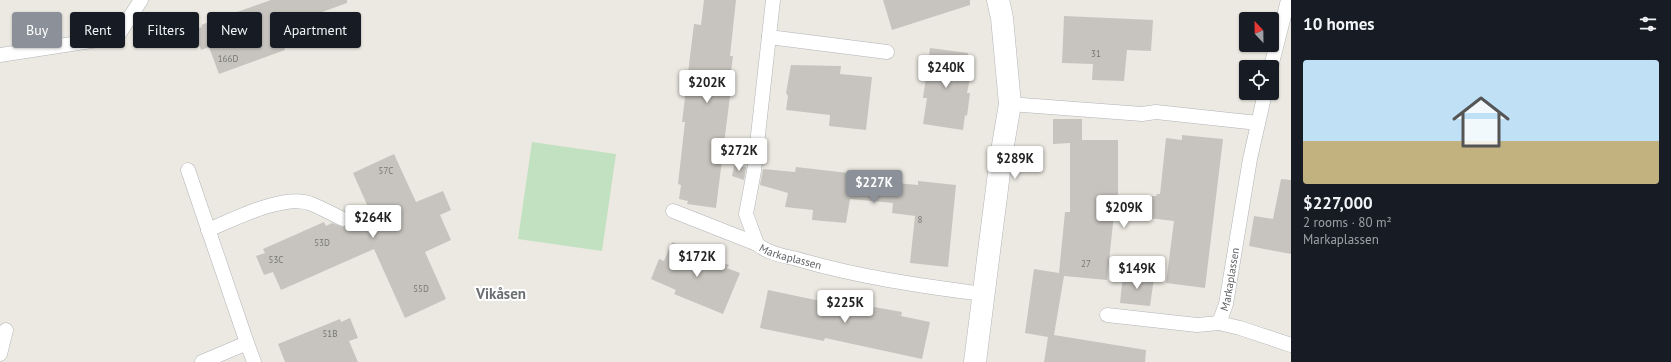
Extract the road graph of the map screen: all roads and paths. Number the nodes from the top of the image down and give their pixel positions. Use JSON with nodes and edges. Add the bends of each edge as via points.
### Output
{"nodes":[{"id":1,"x":141,"y":0,"type":"edge"},
{"id":2,"x":773,"y":0,"type":"edge"},
{"id":3,"x":998,"y":0,"type":"edge"},
{"id":4,"x":1288,"y":0,"type":"edge"},
{"id":5,"x":769,"y":38,"type":"junction"},
{"id":6,"x":887,"y":52,"type":"dead end"},
{"id":7,"x":0,"y":55,"type":"edge"},
{"id":8,"x":1273,"y":60,"type":"edge"},
{"id":9,"x":1263,"y":100,"type":"edge"},
{"id":10,"x":1010,"y":104,"type":"junction"},
{"id":11,"x":1258,"y":123,"type":"junction"},
{"id":12,"x":188,"y":170,"type":"dead end"},
{"id":13,"x":673,"y":211,"type":"dead end"},
{"id":14,"x":343,"y":219,"type":"dead end"},
{"id":15,"x":208,"y":230,"type":"junction"},
{"id":16,"x":758,"y":244,"type":"junction"},
{"id":17,"x":984,"y":294,"type":"junction"},
{"id":18,"x":1107,"y":315,"type":"dead end"},
{"id":19,"x":1219,"y":323,"type":"junction"},
{"id":20,"x":6,"y":330,"type":"dead end"},
{"id":21,"x":247,"y":343,"type":"junction"},
{"id":22,"x":1291,"y":344,"type":"edge"},
{"id":23,"x":0,"y":354,"type":"edge"},
{"id":24,"x":202,"y":362,"type":"edge"},
{"id":25,"x":254,"y":362,"type":"edge"},
{"id":26,"x":975,"y":362,"type":"edge"}],
"edges":[{"from":1,"to":7,"type":"lane","via":[[117,36]]},
{"from":2,"to":5,"type":"lane","name":"Markaplassen"},
{"from":3,"to":10,"type":"street","via":[[1004,33]]},
{"from":4,"to":8,"type":"lane"},
{"from":5,"to":6,"type":"lane"},
{"from":5,"to":16,"type":"lane","name":"Markaplassen","via":[[754,171],[746,214]]},
{"from":9,"to":11,"type":"lane","name":"Markaplassen"},
{"from":10,"to":11,"type":"lane","via":[[1142,114],[1156,112]]},
{"from":10,"to":17,"type":"street"},
{"from":11,"to":19,"type":"lane","name":"Markaplassen","via":[[1226,304]]},
{"from":12,"to":15,"type":"lane"},
{"from":13,"to":16,"type":"lane"},
{"from":14,"to":15,"type":"lane","via":[[308,202],[293,201],[272,204]]},
{"from":15,"to":21,"type":"lane"},
{"from":16,"to":17,"type":"lane","name":"Markaplassen","via":[[782,255],[825,267],[905,284]]},
{"from":17,"to":26,"type":"street"},
{"from":18,"to":19,"type":"lane","name":"Markaplassen","via":[[1197,325]]},
{"from":19,"to":22,"type":"lane"},
{"from":20,"to":23,"type":"lane"},
{"from":21,"to":24,"type":"lane"},
{"from":21,"to":25,"type":"lane"}]}
